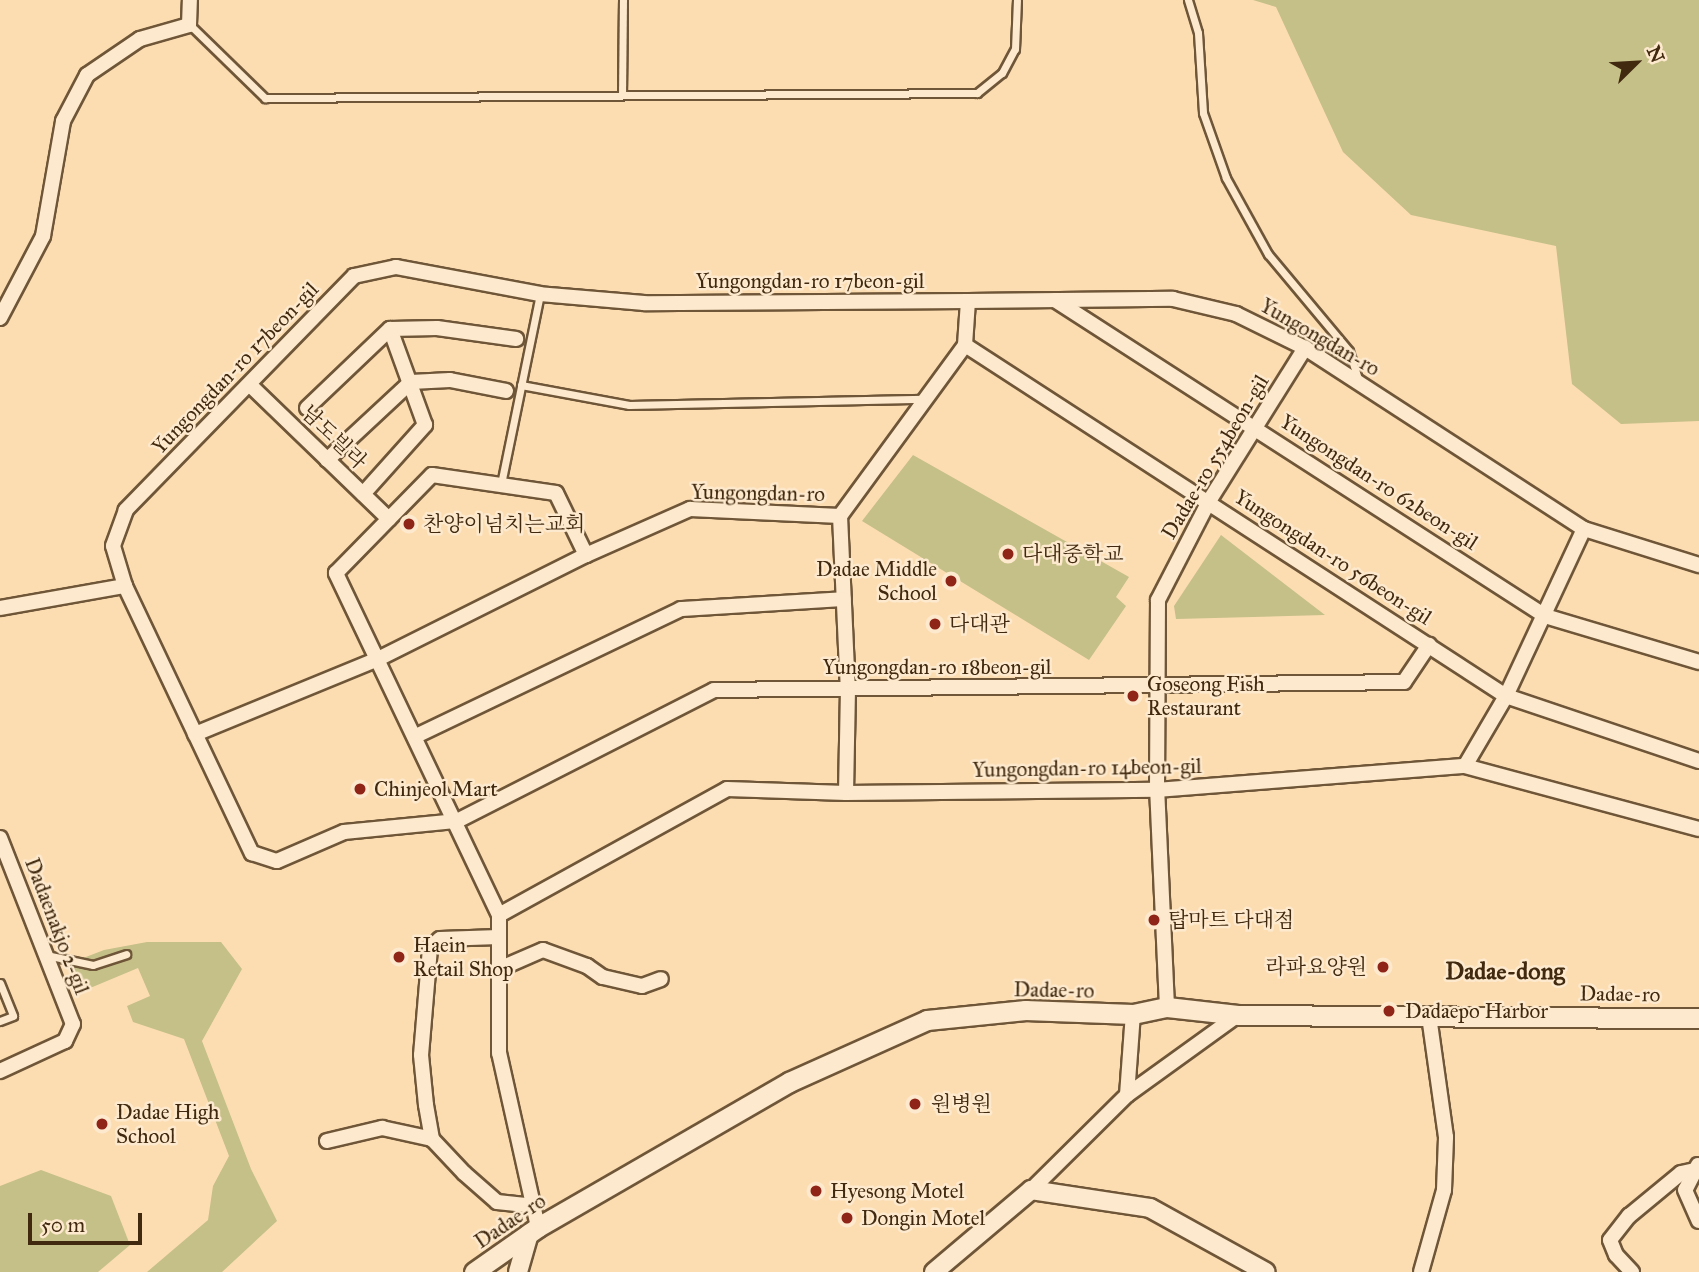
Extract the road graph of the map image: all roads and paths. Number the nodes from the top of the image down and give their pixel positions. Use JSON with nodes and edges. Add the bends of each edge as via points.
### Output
{"nodes":[{"id":1,"x":190,"y":0,"type":"edge"},
{"id":2,"x":623,"y":0,"type":"edge"},
{"id":3,"x":1017,"y":0,"type":"edge"},
{"id":4,"x":1188,"y":0,"type":"edge"},
{"id":5,"x":189,"y":25,"type":"junction"},
{"id":6,"x":622,"y":95,"type":"junction"},
{"id":7,"x":540,"y":294,"type":"junction"},
{"id":8,"x":1054,"y":299,"type":"junction"},
{"id":9,"x":968,"y":301,"type":"junction"},
{"id":10,"x":0,"y":318,"type":"edge"},
{"id":11,"x":390,"y":329,"type":"junction"},
{"id":12,"x":516,"y":340,"type":"dead end"},
{"id":13,"x":965,"y":345,"type":"junction"},
{"id":14,"x":1306,"y":348,"type":"junction"},
{"id":15,"x":411,"y":382,"type":"junction"},
{"id":16,"x":1359,"y":383,"type":"junction"},
{"id":17,"x":250,"y":385,"type":"junction"},
{"id":18,"x":521,"y":385,"type":"junction"},
{"id":19,"x":506,"y":391,"type":"dead end"},
{"id":20,"x":925,"y":399,"type":"junction"},
{"id":21,"x":307,"y":408,"type":"dead end"},
{"id":22,"x":1256,"y":427,"type":"junction"},
{"id":23,"x":327,"y":460,"type":"junction"},
{"id":24,"x":501,"y":484,"type":"junction"},
{"id":25,"x":363,"y":494,"type":"junction"},
{"id":26,"x":1209,"y":501,"type":"junction"},
{"id":27,"x":840,"y":516,"type":"junction"},
{"id":28,"x":389,"y":519,"type":"junction"},
{"id":29,"x":1584,"y":528,"type":"junction"},
{"id":30,"x":586,"y":555,"type":"junction"},
{"id":31,"x":1699,"y":565,"type":"edge"},
{"id":32,"x":125,"y":586,"type":"junction"},
{"id":33,"x":844,"y":599,"type":"junction"},
{"id":34,"x":0,"y":608,"type":"edge"},
{"id":35,"x":1545,"y":616,"type":"junction"},
{"id":36,"x":1429,"y":645,"type":"junction"},
{"id":37,"x":378,"y":659,"type":"junction"},
{"id":38,"x":1699,"y":662,"type":"edge"},
{"id":39,"x":1160,"y":686,"type":"junction"},
{"id":40,"x":848,"y":689,"type":"junction"},
{"id":41,"x":1506,"y":696,"type":"junction"},
{"id":42,"x":195,"y":734,"type":"junction"},
{"id":43,"x":416,"y":736,"type":"junction"},
{"id":44,"x":1699,"y":761,"type":"edge"},
{"id":45,"x":1465,"y":765,"type":"junction"},
{"id":46,"x":1157,"y":790,"type":"junction"},
{"id":47,"x":846,"y":793,"type":"junction"},
{"id":48,"x":457,"y":821,"type":"junction"},
{"id":49,"x":1699,"y":830,"type":"edge"},
{"id":50,"x":0,"y":838,"type":"edge"},
{"id":51,"x":499,"y":915,"type":"junction"},
{"id":52,"x":499,"y":937,"type":"junction"},
{"id":53,"x":126,"y":954,"type":"dead end"},
{"id":54,"x":46,"y":955,"type":"junction"},
{"id":55,"x":499,"y":969,"type":"junction"},
{"id":56,"x":661,"y":979,"type":"dead end"},
{"id":57,"x":0,"y":983,"type":"edge"},
{"id":58,"x":1167,"y":1007,"type":"junction"},
{"id":59,"x":1133,"y":1014,"type":"junction"},
{"id":60,"x":1238,"y":1015,"type":"junction"},
{"id":61,"x":1429,"y":1016,"type":"junction"},
{"id":62,"x":1699,"y":1018,"type":"edge"},
{"id":63,"x":0,"y":1021,"type":"edge"},
{"id":64,"x":0,"y":1071,"type":"edge"},
{"id":65,"x":1127,"y":1095,"type":"junction"},
{"id":66,"x":432,"y":1139,"type":"junction"},
{"id":67,"x":327,"y":1141,"type":"dead end"},
{"id":68,"x":1697,"y":1166,"type":"edge"},
{"id":69,"x":1031,"y":1190,"type":"junction"},
{"id":70,"x":533,"y":1206,"type":"junction"},
{"id":71,"x":1699,"y":1221,"type":"edge"},
{"id":72,"x":533,"y":1230,"type":"junction"},
{"id":73,"x":480,"y":1270,"type":"edge"},
{"id":74,"x":939,"y":1270,"type":"edge"},
{"id":75,"x":518,"y":1272,"type":"edge"},
{"id":76,"x":1266,"y":1272,"type":"edge"},
{"id":77,"x":1421,"y":1272,"type":"edge"},
{"id":78,"x":1632,"y":1272,"type":"edge"}],
"edges":[{"from":1,"to":5,"type":"street"},
{"from":2,"to":6,"type":"lane"},
{"from":3,"to":6,"type":"lane","via":[[1015,49],[1002,73],[977,93]]},
{"from":4,"to":16,"type":"lane","via":[[1198,33],[1203,113],[1227,178],[1268,254],[1349,351]]},
{"from":5,"to":6,"type":"lane","via":[[265,98]]},
{"from":5,"to":10,"type":"street","via":[[139,38],[87,75],[63,121],[43,236]]},
{"from":7,"to":9,"type":"street","name":"Yungongdan-ro 17beon-gil","via":[[644,303]]},
{"from":7,"to":17,"type":"street","name":"Yungongdan-ro 17beon-gil","via":[[396,267],[354,276]]},
{"from":7,"to":18,"type":"lane"},
{"from":8,"to":9,"type":"street","name":"Yungongdan-ro"},
{"from":8,"to":14,"type":"street","name":"Yungongdan-ro","via":[[1173,299],[1237,314]]},
{"from":8,"to":22,"type":"street","name":"Yungongdan-ro 62beon-gil"},
{"from":9,"to":13,"type":"street"},
{"from":11,"to":12,"type":"street","via":[[437,328]]},
{"from":11,"to":15,"type":"street"},
{"from":11,"to":21,"type":"street"},
{"from":13,"to":20,"type":"street","name":"Yungongdan-ro"},
{"from":13,"to":26,"type":"street","name":"Yungongdan-ro 56beon-gil"},
{"from":14,"to":16,"type":"street","name":"Yungongdan-ro"},
{"from":14,"to":22,"type":"street","name":"Dadae-ro 554beon-gil"},
{"from":15,"to":19,"type":"street","via":[[450,380]]},
{"from":15,"to":23,"type":"street"},
{"from":15,"to":25,"type":"street","via":[[425,425]]},
{"from":16,"to":29,"type":"street","name":"Yungongdan-ro"},
{"from":17,"to":23,"type":"street","name":"남도빌라"},
{"from":17,"to":32,"type":"street","name":"Yungongdan-ro 17beon-gil","via":[[126,510],[113,546]]},
{"from":18,"to":20,"type":"lane","via":[[629,405]]},
{"from":18,"to":24,"type":"lane"},
{"from":20,"to":27,"type":"street","name":"Yungongdan-ro"},
{"from":22,"to":26,"type":"street","name":"Dadae-ro 554beon-gil"},
{"from":22,"to":35,"type":"street","name":"Yungongdan-ro 62beon-gil"},
{"from":23,"to":25,"type":"street","name":"남도빌라"},
{"from":24,"to":28,"type":"street","via":[[432,475]]},
{"from":24,"to":30,"type":"street","via":[[556,494]]},
{"from":25,"to":28,"type":"street","name":"남도빌라"},
{"from":26,"to":36,"type":"street","name":"Yungongdan-ro 56beon-gil"},
{"from":26,"to":39,"type":"street","name":"Dadae-ro 554beon-gil","via":[[1158,600]]},
{"from":27,"to":30,"type":"street","name":"Yungongdan-ro","via":[[690,509]]},
{"from":27,"to":33,"type":"street"},
{"from":28,"to":37,"type":"street","via":[[337,573]]},
{"from":29,"to":31,"type":"street","name":"Yungongdan-ro"},
{"from":29,"to":35,"type":"street"},
{"from":30,"to":37,"type":"street","name":"Yungongdan-ro"},
{"from":32,"to":34,"type":"street"},
{"from":32,"to":42,"type":"street","name":"Yungongdan-ro 17beon-gil"},
{"from":33,"to":40,"type":"street"},
{"from":33,"to":43,"type":"street","via":[[681,608]]},
{"from":35,"to":38,"type":"street","name":"Yungongdan-ro 62beon-gil"},
{"from":35,"to":41,"type":"street"},
{"from":36,"to":39,"type":"street","name":"Yungongdan-ro 18beon-gil","via":[[1404,682]]},
{"from":36,"to":41,"type":"street","name":"Yungongdan-ro 56beon-gil"},
{"from":37,"to":42,"type":"street","name":"Yungongdan-ro"},
{"from":37,"to":43,"type":"street"},
{"from":39,"to":40,"type":"street","name":"Yungongdan-ro 18beon-gil"},
{"from":39,"to":46,"type":"street","name":"Dadae-ro 554beon-gil"},
{"from":40,"to":47,"type":"street"},
{"from":40,"to":48,"type":"street","name":"Yungongdan-ro 18beon-gil","via":[[714,690]]},
{"from":41,"to":44,"type":"street","name":"Yungongdan-ro 56beon-gil"},
{"from":41,"to":45,"type":"street"},
{"from":42,"to":48,"type":"street","name":"Yungongdan-ro 17beon-gil","via":[[252,853],[278,861],[344,832]]},
{"from":43,"to":48,"type":"street"},
{"from":45,"to":46,"type":"street","name":"Yungongdan-ro 14beon-gil"},
{"from":45,"to":49,"type":"street","name":"Yungongdan-ro 14beon-gil"},
{"from":46,"to":47,"type":"street","name":"Yungongdan-ro 14beon-gil"},
{"from":46,"to":58,"type":"street","name":"Dadae-ro 554beon-gil"},
{"from":47,"to":51,"type":"street","name":"Yungongdan-ro 14beon-gil","via":[[727,789]]},
{"from":48,"to":51,"type":"street"},
{"from":50,"to":54,"type":"street","name":"Dadaenakjo 2-gil"},
{"from":51,"to":52,"type":"street"},
{"from":52,"to":55,"type":"street"},
{"from":52,"to":66,"type":"street","via":[[440,939],[430,948],[421,1055]]},
{"from":53,"to":54,"type":"lane","via":[[93,965]]},
{"from":54,"to":64,"type":"street","name":"Dadaenakjo 2-gil","via":[[73,1024],[65,1041]]},
{"from":55,"to":56,"type":"street","via":[[543,950],[603,977],[642,986]]},
{"from":55,"to":70,"type":"street","via":[[499,1054]]},
{"from":57,"to":63,"type":"lane","via":[[13,1016]]},
{"from":58,"to":59,"type":"main road","name":"Dadae-ro"},
{"from":58,"to":60,"type":"main road","name":"Dadae-ro"},
{"from":59,"to":65,"type":"street"},
{"from":59,"to":72,"type":"main road","name":"Dadae-ro","via":[[1025,1010],[927,1020],[789,1082]]},
{"from":60,"to":61,"type":"main road","name":"Dadae-ro"},
{"from":60,"to":65,"type":"street"},
{"from":61,"to":62,"type":"main road","name":"Dadae-ro"},
{"from":61,"to":77,"type":"street","via":[[1446,1137],[1444,1189]]},
{"from":65,"to":69,"type":"street"},
{"from":66,"to":67,"type":"street","via":[[382,1128]]},
{"from":66,"to":70,"type":"street","via":[[497,1202]]},
{"from":68,"to":71,"type":"street","via":[[1685,1190]]},
{"from":68,"to":78,"type":"street","via":[[1681,1172],[1629,1216],[1610,1240],[1616,1255]]},
{"from":69,"to":74,"type":"street"},
{"from":69,"to":76,"type":"street","via":[[1150,1208]]},
{"from":70,"to":72,"type":"street"},
{"from":72,"to":73,"type":"main road","name":"Dadae-ro"},
{"from":72,"to":75,"type":"street"}]}
